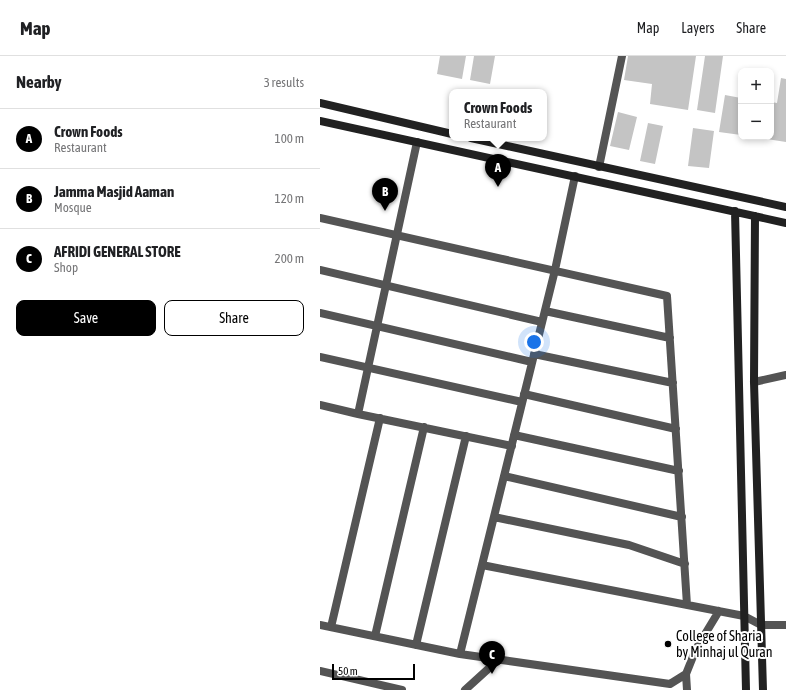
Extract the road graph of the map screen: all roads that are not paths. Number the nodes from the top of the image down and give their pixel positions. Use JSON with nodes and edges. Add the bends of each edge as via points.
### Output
{"nodes":[{"id":1,"x":622,"y":56,"type":"edge"},
{"id":2,"x":320,"y":103,"type":"edge"},
{"id":3,"x":320,"y":121,"type":"edge"},
{"id":4,"x":449,"y":133,"type":"edge"},
{"id":5,"x":484,"y":141,"type":"edge"},
{"id":6,"x":417,"y":142,"type":"junction"},
{"id":7,"x":599,"y":167,"type":"junction"},
{"id":8,"x":575,"y":176,"type":"junction"},
{"id":9,"x":786,"y":207,"type":"edge"},
{"id":10,"x":735,"y":211,"type":"junction"},
{"id":11,"x":755,"y":216,"type":"junction"},
{"id":12,"x":320,"y":218,"type":"edge"},
{"id":13,"x":786,"y":223,"type":"edge"},
{"id":14,"x":397,"y":234,"type":"junction"},
{"id":15,"x":320,"y":270,"type":"edge"},
{"id":16,"x":555,"y":270,"type":"junction"},
{"id":17,"x":386,"y":284,"type":"junction"},
{"id":18,"x":545,"y":312,"type":"junction"},
{"id":19,"x":320,"y":313,"type":"edge"},
{"id":20,"x":542,"y":322,"type":"junction"},
{"id":21,"x":377,"y":326,"type":"junction"},
{"id":22,"x":670,"y":338,"type":"junction"},
{"id":23,"x":320,"y":357,"type":"edge"},
{"id":24,"x":533,"y":358,"type":"junction"},
{"id":25,"x":368,"y":368,"type":"junction"},
{"id":26,"x":786,"y":375,"type":"edge"},
{"id":27,"x":754,"y":382,"type":"junction"},
{"id":28,"x":673,"y":384,"type":"junction"},
{"id":29,"x":523,"y":398,"type":"junction"},
{"id":30,"x":320,"y":405,"type":"edge"},
{"id":31,"x":358,"y":414,"type":"junction"},
{"id":32,"x":380,"y":418,"type":"junction"},
{"id":33,"x":424,"y":427,"type":"junction"},
{"id":34,"x":676,"y":429,"type":"junction"},
{"id":35,"x":514,"y":435,"type":"junction"},
{"id":36,"x":466,"y":436,"type":"junction"},
{"id":37,"x":512,"y":446,"type":"junction"},
{"id":38,"x":679,"y":471,"type":"junction"},
{"id":39,"x":504,"y":476,"type":"junction"},
{"id":40,"x":494,"y":517,"type":"junction"},
{"id":41,"x":682,"y":517,"type":"junction"},
{"id":42,"x":685,"y":564,"type":"junction"},
{"id":43,"x":482,"y":565,"type":"junction"},
{"id":44,"x":687,"y":605,"type":"junction"},
{"id":45,"x":719,"y":611,"type":"junction"},
{"id":46,"x":744,"y":616,"type":"junction"},
{"id":47,"x":320,"y":625,"type":"edge"},
{"id":48,"x":761,"y":625,"type":"junction"},
{"id":49,"x":786,"y":625,"type":"edge"},
{"id":50,"x":331,"y":627,"type":"junction"},
{"id":51,"x":375,"y":636,"type":"junction"},
{"id":52,"x":416,"y":645,"type":"junction"},
{"id":53,"x":460,"y":654,"type":"junction"},
{"id":54,"x":498,"y":660,"type":"junction"},
{"id":55,"x":320,"y":671,"type":"edge"},
{"id":56,"x":686,"y":674,"type":"junction"},
{"id":57,"x":402,"y":690,"type":"edge"},
{"id":58,"x":466,"y":690,"type":"edge"},
{"id":59,"x":687,"y":690,"type":"edge"},
{"id":60,"x":746,"y":690,"type":"edge"},
{"id":61,"x":763,"y":690,"type":"edge"}],
"edges":[{"from":1,"to":7,"type":"street"},
{"from":2,"to":4,"type":"street"},
{"from":3,"to":6,"type":"street"},
{"from":5,"to":7,"type":"street"},
{"from":6,"to":8,"type":"street"},
{"from":6,"to":14,"type":"street"},
{"from":7,"to":9,"type":"street"},
{"from":8,"to":10,"type":"street"},
{"from":8,"to":16,"type":"street"},
{"from":10,"to":11,"type":"street"},
{"from":10,"to":46,"type":"street"},
{"from":11,"to":13,"type":"street"},
{"from":11,"to":27,"type":"street"},
{"from":12,"to":14,"type":"street"},
{"from":14,"to":16,"type":"street"},
{"from":14,"to":17,"type":"street"},
{"from":15,"to":17,"type":"street"},
{"from":16,"to":18,"type":"street"},
{"from":16,"to":22,"type":"street","via":[[667,296]]},
{"from":17,"to":20,"type":"street"},
{"from":17,"to":21,"type":"street"},
{"from":18,"to":20,"type":"street"},
{"from":18,"to":22,"type":"street"},
{"from":19,"to":21,"type":"street"},
{"from":20,"to":24,"type":"street"},
{"from":21,"to":24,"type":"street"},
{"from":21,"to":25,"type":"street"},
{"from":22,"to":28,"type":"street"},
{"from":23,"to":25,"type":"street"},
{"from":24,"to":28,"type":"street"},
{"from":24,"to":29,"type":"street"},
{"from":25,"to":29,"type":"street"},
{"from":25,"to":31,"type":"street"},
{"from":26,"to":27,"type":"street"},
{"from":27,"to":48,"type":"street"},
{"from":28,"to":34,"type":"street"},
{"from":29,"to":34,"type":"street"},
{"from":29,"to":35,"type":"street"},
{"from":30,"to":31,"type":"street"},
{"from":31,"to":32,"type":"street"},
{"from":32,"to":33,"type":"street"},
{"from":32,"to":50,"type":"street"},
{"from":33,"to":36,"type":"street"},
{"from":33,"to":51,"type":"street"},
{"from":34,"to":38,"type":"street"},
{"from":35,"to":37,"type":"street"},
{"from":35,"to":38,"type":"street"},
{"from":36,"to":37,"type":"street"},
{"from":36,"to":52,"type":"street"},
{"from":37,"to":39,"type":"street"},
{"from":38,"to":41,"type":"street"},
{"from":39,"to":40,"type":"street"},
{"from":39,"to":41,"type":"street"},
{"from":40,"to":42,"type":"street","via":[[629,545]]},
{"from":40,"to":43,"type":"street"},
{"from":41,"to":42,"type":"street"},
{"from":42,"to":44,"type":"street"},
{"from":43,"to":44,"type":"street"},
{"from":43,"to":53,"type":"street"},
{"from":44,"to":45,"type":"street"},
{"from":45,"to":46,"type":"street"},
{"from":45,"to":56,"type":"street","via":[[696,649]]},
{"from":46,"to":48,"type":"street"},
{"from":46,"to":60,"type":"street"},
{"from":47,"to":50,"type":"street"},
{"from":48,"to":49,"type":"street"},
{"from":48,"to":61,"type":"street"},
{"from":50,"to":51,"type":"street"},
{"from":51,"to":52,"type":"street"},
{"from":52,"to":53,"type":"street"},
{"from":53,"to":54,"type":"street"},
{"from":54,"to":56,"type":"street","via":[[670,684]]},
{"from":54,"to":58,"type":"street"},
{"from":55,"to":57,"type":"street"},
{"from":56,"to":59,"type":"street"}]}
